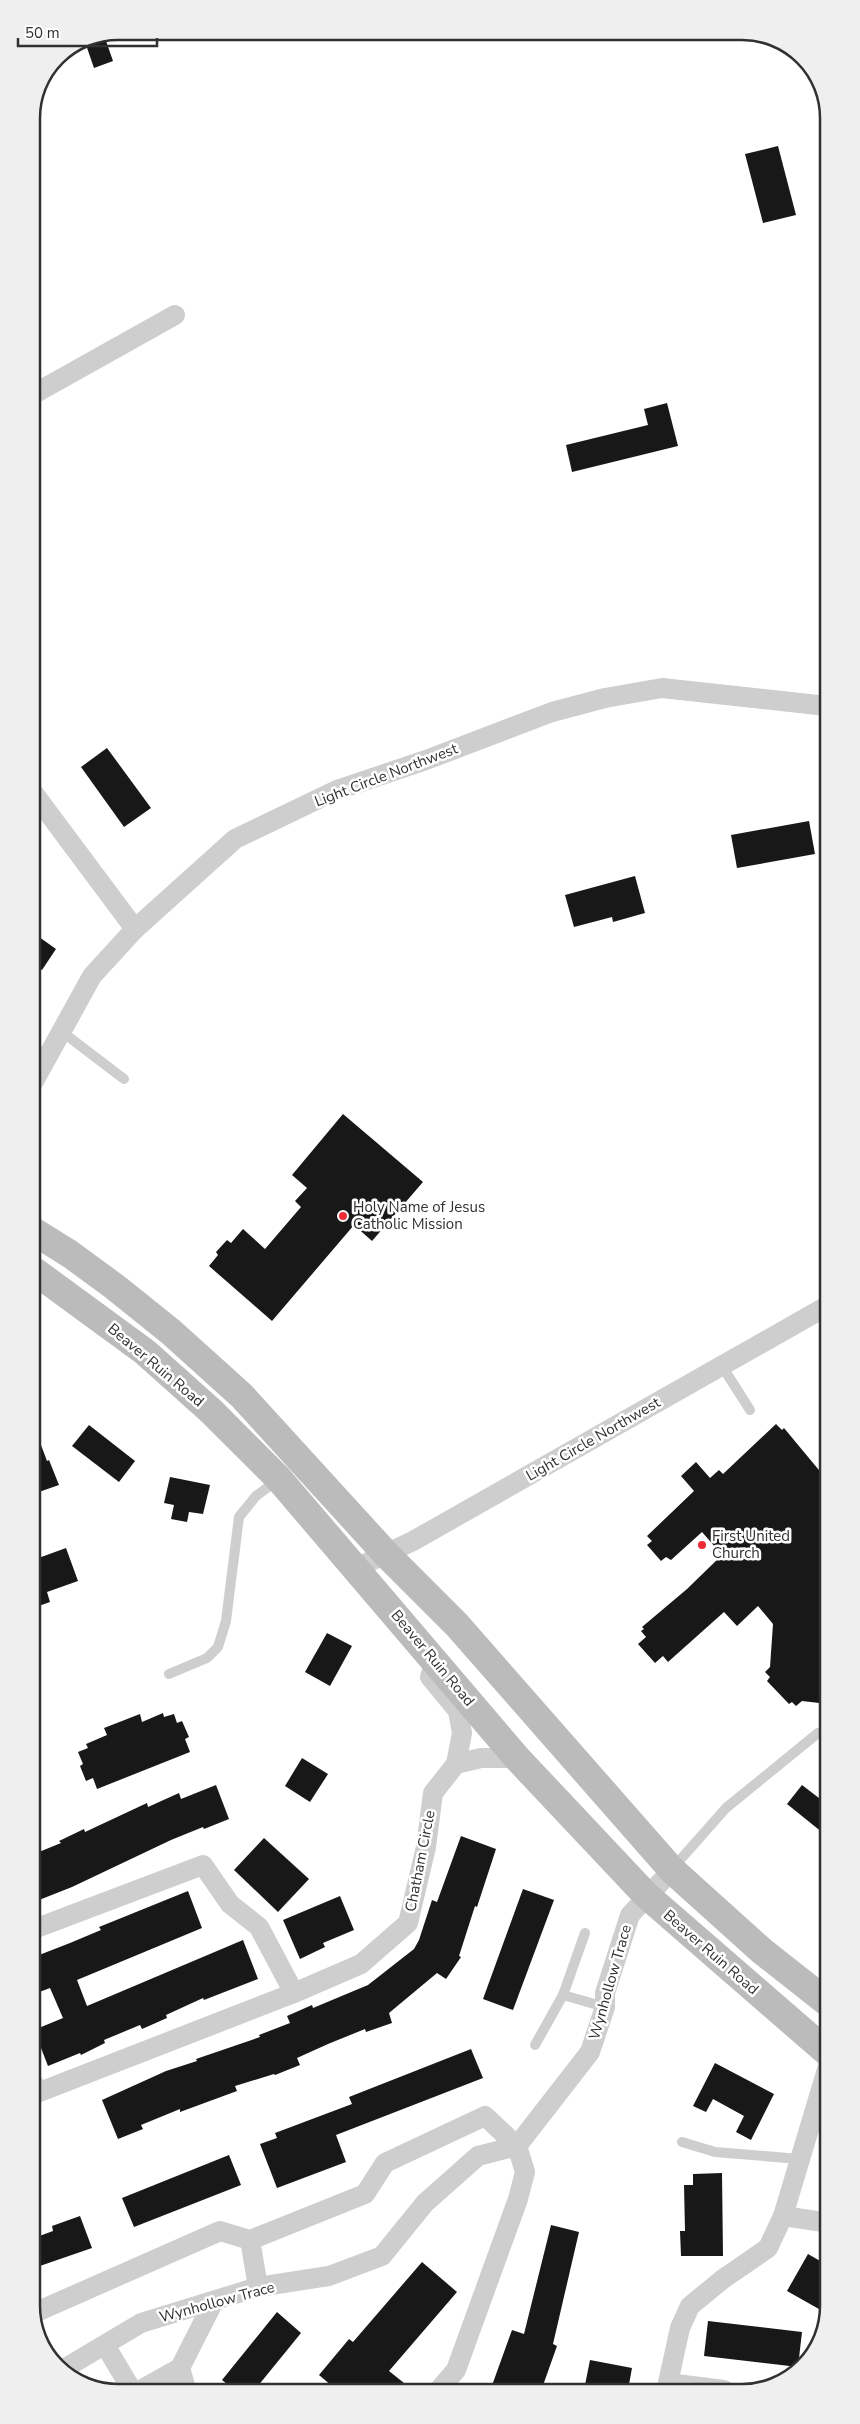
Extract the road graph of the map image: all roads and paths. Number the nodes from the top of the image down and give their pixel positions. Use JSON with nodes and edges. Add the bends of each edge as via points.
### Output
{"nodes":[{"id":1,"x":176,"y":315,"type":"dead end"},
{"id":2,"x":40,"y":391,"type":"edge"},
{"id":3,"x":820,"y":705,"type":"edge"},
{"id":4,"x":40,"y":802,"type":"edge"},
{"id":5,"x":135,"y":929,"type":"junction"},
{"id":6,"x":61,"y":1031,"type":"junction"},
{"id":7,"x":40,"y":1070,"type":"edge"},
{"id":8,"x":124,"y":1079,"type":"dead end"},
{"id":9,"x":40,"y":1235,"type":"edge"},
{"id":10,"x":40,"y":1275,"type":"edge"},
{"id":11,"x":820,"y":1310,"type":"edge"},
{"id":12,"x":722,"y":1366,"type":"junction"},
{"id":13,"x":750,"y":1410,"type":"dead end"},
{"id":14,"x":279,"y":1479,"type":"junction"},
{"id":15,"x":387,"y":1555,"type":"junction"},
{"id":16,"x":356,"y":1568,"type":"junction"},
{"id":17,"x":434,"y":1660,"type":"junction"},
{"id":18,"x":169,"y":1674,"type":"dead end"},
{"id":19,"x":820,"y":1733,"type":"edge"},
{"id":20,"x":517,"y":1758,"type":"junction"},
{"id":21,"x":456,"y":1764,"type":"junction"},
{"id":22,"x":672,"y":1870,"type":"junction"},
{"id":23,"x":646,"y":1896,"type":"junction"},
{"id":24,"x":40,"y":1927,"type":"edge"},
{"id":25,"x":584,"y":1933,"type":"dead end"},
{"id":26,"x":294,"y":1993,"type":"junction"},
{"id":27,"x":563,"y":1995,"type":"junction"},
{"id":28,"x":820,"y":1997,"type":"edge"},
{"id":29,"x":604,"y":2007,"type":"junction"},
{"id":30,"x":535,"y":2045,"type":"dead end"},
{"id":31,"x":820,"y":2046,"type":"edge"},
{"id":32,"x":40,"y":2092,"type":"edge"},
{"id":33,"x":820,"y":2093,"type":"edge"},
{"id":34,"x":682,"y":2142,"type":"dead end"},
{"id":35,"x":517,"y":2146,"type":"junction"},
{"id":36,"x":800,"y":2159,"type":"junction"},
{"id":37,"x":783,"y":2216,"type":"junction"},
{"id":38,"x":820,"y":2222,"type":"edge"},
{"id":39,"x":250,"y":2240,"type":"junction"},
{"id":40,"x":258,"y":2287,"type":"junction"},
{"id":41,"x":214,"y":2301,"type":"junction"},
{"id":42,"x":40,"y":2309,"type":"edge"},
{"id":43,"x":105,"y":2345,"type":"junction"},
{"id":44,"x":69,"y":2366,"type":"edge"},
{"id":45,"x":180,"y":2368,"type":"junction"},
{"id":46,"x":130,"y":2384,"type":"edge"},
{"id":47,"x":150,"y":2384,"type":"edge"},
{"id":48,"x":185,"y":2384,"type":"edge"},
{"id":49,"x":444,"y":2384,"type":"edge"},
{"id":50,"x":668,"y":2384,"type":"edge"}],
"edges":[{"from":1,"to":2,"type":"street"},
{"from":3,"to":5,"type":"street","name":"Light Circle Northwest","via":[[662,688],[552,712],[337,790],[235,839]]},
{"from":4,"to":5,"type":"street"},
{"from":5,"to":6,"type":"street","name":"Light Circle Northwest","via":[[92,976]]},
{"from":6,"to":7,"type":"street","name":"Light Circle Northwest"},
{"from":6,"to":8,"type":"lane"},
{"from":9,"to":15,"type":"main road","via":[[150,1315],[242,1396]]},
{"from":10,"to":14,"type":"main road","name":"Beaver Ruin Road","via":[[145,1352],[211,1411]]},
{"from":11,"to":12,"type":"street","name":"Light Circle Northwest"},
{"from":12,"to":13,"type":"lane"},
{"from":12,"to":15,"type":"street","name":"Light Circle Northwest"},
{"from":14,"to":16,"type":"main road","name":"Beaver Ruin Road"},
{"from":14,"to":18,"type":"lane","via":[[256,1496],[239,1517],[226,1621],[218,1647],[207,1658]]},
{"from":15,"to":16,"type":"street","name":"Light Circle Northwest"},
{"from":15,"to":22,"type":"main road","via":[[457,1625]]},
{"from":16,"to":17,"type":"main road","name":"Beaver Ruin Road"},
{"from":17,"to":20,"type":"main road","name":"Beaver Ruin Road"},
{"from":17,"to":21,"type":"street","via":[[430,1677],[458,1711],[462,1733]]},
{"from":19,"to":22,"type":"lane","via":[[726,1808]]},
{"from":20,"to":21,"type":"street","via":[[481,1758]]},
{"from":20,"to":23,"type":"main road","name":"Beaver Ruin Road"},
{"from":21,"to":26,"type":"street","name":"Chatham Circle","via":[[433,1793],[426,1847],[408,1923],[361,1964]]},
{"from":22,"to":23,"type":"street","name":"Wynhollow Trace"},
{"from":22,"to":28,"type":"main road"},
{"from":23,"to":29,"type":"street","name":"Wynhollow Trace","via":[[626,1925],[605,1993]]},
{"from":23,"to":31,"type":"main road","name":"Beaver Ruin Road"},
{"from":24,"to":26,"type":"street","via":[[203,1865],[230,1904],[259,1927]]},
{"from":25,"to":27,"type":"lane"},
{"from":26,"to":32,"type":"street","name":"Chatham Circle"},
{"from":27,"to":29,"type":"lane"},
{"from":27,"to":30,"type":"lane"},
{"from":29,"to":35,"type":"street","name":"Wynhollow Trace","via":[[590,2052]]},
{"from":33,"to":36,"type":"street"},
{"from":34,"to":36,"type":"lane","via":[[715,2152]]},
{"from":35,"to":39,"type":"street","via":[[484,2116],[385,2163],[365,2194]]},
{"from":35,"to":40,"type":"street","name":"Wynhollow Trace","via":[[478,2156],[424,2203],[382,2256],[329,2276]]},
{"from":35,"to":49,"type":"street","via":[[525,2172],[518,2199],[456,2370]]},
{"from":36,"to":37,"type":"street"},
{"from":37,"to":38,"type":"street"},
{"from":37,"to":50,"type":"street","via":[[768,2248],[722,2279],[690,2306],[680,2328]]},
{"from":39,"to":40,"type":"street"},
{"from":39,"to":42,"type":"street","via":[[220,2231]]},
{"from":40,"to":41,"type":"street","name":"Wynhollow Trace"},
{"from":41,"to":43,"type":"street","name":"Wynhollow Trace","via":[[141,2323]]},
{"from":41,"to":45,"type":"street"},
{"from":43,"to":44,"type":"street","name":"Wynhollow Trace"},
{"from":43,"to":46,"type":"street"},
{"from":45,"to":47,"type":"street"},
{"from":45,"to":48,"type":"street"}]}
